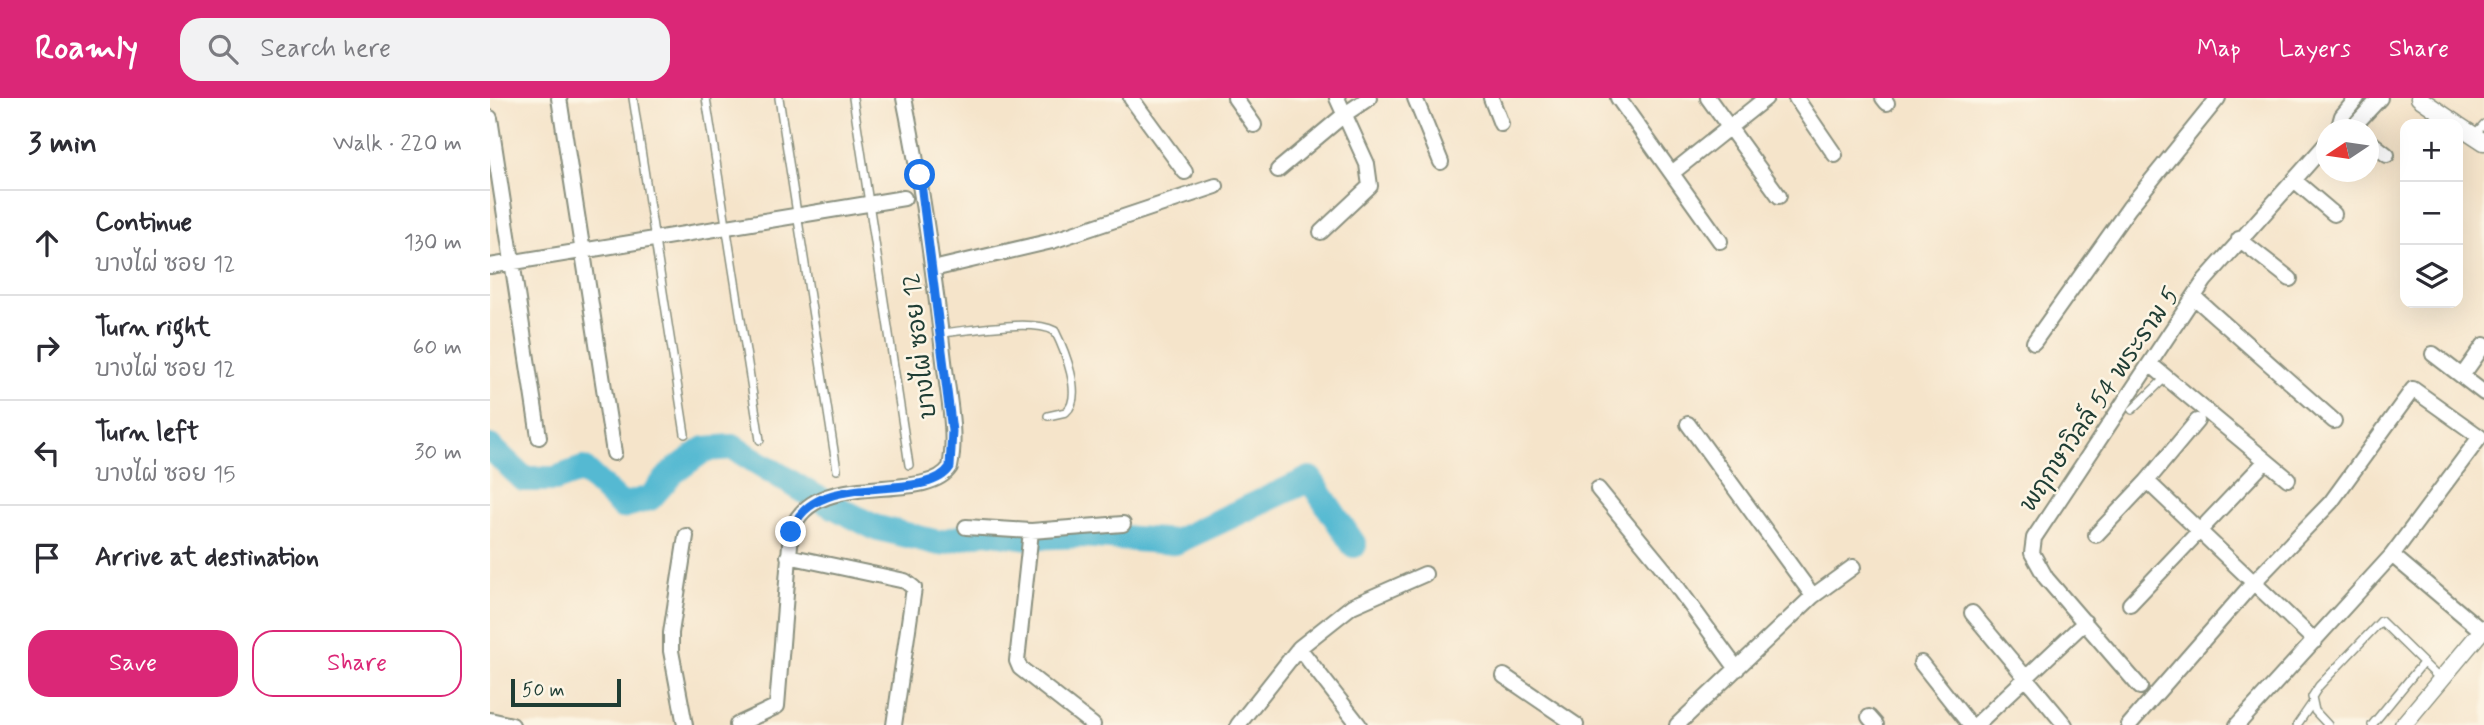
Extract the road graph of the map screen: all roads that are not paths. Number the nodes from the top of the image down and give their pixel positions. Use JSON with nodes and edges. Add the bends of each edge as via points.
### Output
{"nodes":[{"id":1,"x":559,"y":98,"type":"edge"},
{"id":2,"x":633,"y":98,"type":"edge"},
{"id":3,"x":706,"y":98,"type":"edge"},
{"id":4,"x":779,"y":98,"type":"edge"},
{"id":5,"x":853,"y":98,"type":"edge"},
{"id":6,"x":904,"y":98,"type":"edge"},
{"id":7,"x":1131,"y":98,"type":"edge"},
{"id":8,"x":1235,"y":98,"type":"edge"},
{"id":9,"x":1337,"y":98,"type":"edge"},
{"id":10,"x":1369,"y":98,"type":"edge"},
{"id":11,"x":1415,"y":98,"type":"edge"},
{"id":12,"x":1491,"y":98,"type":"edge"},
{"id":13,"x":1618,"y":98,"type":"edge"},
{"id":14,"x":1709,"y":98,"type":"edge"},
{"id":15,"x":1766,"y":98,"type":"edge"},
{"id":16,"x":1796,"y":98,"type":"edge"},
{"id":17,"x":2218,"y":98,"type":"edge"},
{"id":18,"x":2357,"y":98,"type":"edge"},
{"id":19,"x":2380,"y":98,"type":"edge"},
{"id":20,"x":2429,"y":101,"type":"edge"},
{"id":21,"x":1345,"y":114,"type":"junction"},
{"id":22,"x":490,"y":118,"type":"edge"},
{"id":23,"x":2350,"y":119,"type":"edge"},
{"id":24,"x":2355,"y":119,"type":"edge"},
{"id":25,"x":2450,"y":119,"type":"edge"},
{"id":26,"x":1501,"y":124,"type":"dead end"},
{"id":27,"x":1254,"y":125,"type":"dead end"},
{"id":28,"x":2463,"y":127,"type":"edge"},
{"id":29,"x":1730,"y":129,"type":"junction"},
{"id":30,"x":2481,"y":134,"type":"edge"},
{"id":31,"x":2379,"y":149,"type":"edge"},
{"id":32,"x":1835,"y":155,"type":"dead end"},
{"id":33,"x":2316,"y":155,"type":"edge"},
{"id":34,"x":2387,"y":155,"type":"dead end"},
{"id":35,"x":1441,"y":162,"type":"dead end"},
{"id":36,"x":1278,"y":170,"type":"dead end"},
{"id":37,"x":1185,"y":172,"type":"dead end"},
{"id":38,"x":1672,"y":173,"type":"junction"},
{"id":39,"x":2294,"y":180,"type":"junction"},
{"id":40,"x":1216,"y":186,"type":"dead end"},
{"id":41,"x":1779,"y":196,"type":"dead end"},
{"id":42,"x":904,"y":198,"type":"dead end"},
{"id":43,"x":868,"y":204,"type":"junction"},
{"id":44,"x":2334,"y":214,"type":"dead end"},
{"id":45,"x":797,"y":216,"type":"junction"},
{"id":46,"x":728,"y":228,"type":"junction"},
{"id":47,"x":1321,"y":232,"type":"dead end"},
{"id":48,"x":657,"y":239,"type":"junction"},
{"id":49,"x":2239,"y":239,"type":"junction"},
{"id":50,"x":1720,"y":241,"type":"dead end"},
{"id":51,"x":582,"y":251,"type":"junction"},
{"id":52,"x":512,"y":262,"type":"junction"},
{"id":53,"x":490,"y":266,"type":"edge"},
{"id":54,"x":933,"y":269,"type":"junction"},
{"id":55,"x":2290,"y":279,"type":"dead end"},
{"id":56,"x":2194,"y":297,"type":"junction"},
{"id":57,"x":941,"y":333,"type":"junction"},
{"id":58,"x":2034,"y":342,"type":"dead end"},
{"id":59,"x":2484,"y":345,"type":"edge"},
{"id":60,"x":2433,"y":354,"type":"dead end"},
{"id":61,"x":2150,"y":364,"type":"junction"},
{"id":62,"x":2462,"y":376,"type":"junction"},
{"id":63,"x":2166,"y":377,"type":"junction"},
{"id":64,"x":2484,"y":393,"type":"edge"},
{"id":65,"x":2132,"y":410,"type":"dead end"},
{"id":66,"x":1048,"y":416,"type":"dead end"},
{"id":67,"x":2197,"y":421,"type":"dead end"},
{"id":68,"x":2334,"y":421,"type":"dead end"},
{"id":69,"x":1688,"y":424,"type":"dead end"},
{"id":70,"x":685,"y":434,"type":"dead end"},
{"id":71,"x":539,"y":437,"type":"dead end"},
{"id":72,"x":760,"y":440,"type":"dead end"},
{"id":73,"x":614,"y":453,"type":"dead end"},
{"id":74,"x":2263,"y":464,"type":"dead end"},
{"id":75,"x":909,"y":465,"type":"dead end"},
{"id":76,"x":837,"y":470,"type":"dead end"},
{"id":77,"x":2288,"y":479,"type":"dead end"},
{"id":78,"x":2147,"y":481,"type":"junction"},
{"id":79,"x":1598,"y":489,"type":"dead end"},
{"id":80,"x":1123,"y":524,"type":"dead end"},
{"id":81,"x":966,"y":527,"type":"dead end"},
{"id":82,"x":2200,"y":531,"type":"junction"},
{"id":83,"x":2096,"y":535,"type":"dead end"},
{"id":84,"x":686,"y":536,"type":"dead end"},
{"id":85,"x":1030,"y":538,"type":"junction"},
{"id":86,"x":2392,"y":555,"type":"junction"},
{"id":87,"x":788,"y":556,"type":"junction"},
{"id":88,"x":1853,"y":567,"type":"dead end"},
{"id":89,"x":1425,"y":574,"type":"dead end"},
{"id":90,"x":2254,"y":582,"type":"junction"},
{"id":91,"x":1814,"y":596,"type":"junction"},
{"id":92,"x":2130,"y":604,"type":"dead end"},
{"id":93,"x":1972,"y":613,"type":"dead end"},
{"id":94,"x":2085,"y":622,"type":"junction"},
{"id":95,"x":2483,"y":629,"type":"edge"},
{"id":96,"x":2315,"y":641,"type":"junction"},
{"id":97,"x":1299,"y":648,"type":"junction"},
{"id":98,"x":1921,"y":663,"type":"dead end"},
{"id":99,"x":2423,"y":663,"type":"junction"},
{"id":100,"x":1737,"y":669,"type":"junction"},
{"id":101,"x":1504,"y":676,"type":"dead end"},
{"id":102,"x":2026,"y":677,"type":"junction"},
{"id":103,"x":2441,"y":681,"type":"junction"},
{"id":104,"x":2140,"y":687,"type":"dead end"},
{"id":105,"x":2314,"y":702,"type":"junction"},
{"id":106,"x":490,"y":720,"type":"edge"},
{"id":107,"x":512,"y":725,"type":"edge"},
{"id":108,"x":685,"y":725,"type":"edge"},
{"id":109,"x":737,"y":725,"type":"edge"},
{"id":110,"x":894,"y":725,"type":"edge"},
{"id":111,"x":1093,"y":725,"type":"edge"},
{"id":112,"x":1238,"y":725,"type":"edge"},
{"id":113,"x":1359,"y":725,"type":"edge"},
{"id":114,"x":1576,"y":725,"type":"edge"},
{"id":115,"x":1677,"y":725,"type":"edge"},
{"id":116,"x":1970,"y":725,"type":"edge"},
{"id":117,"x":1976,"y":725,"type":"edge"},
{"id":118,"x":2065,"y":725,"type":"edge"},
{"id":119,"x":2129,"y":725,"type":"edge"},
{"id":120,"x":2237,"y":725,"type":"edge"},
{"id":121,"x":2297,"y":725,"type":"edge"},
{"id":122,"x":2328,"y":725,"type":"edge"},
{"id":123,"x":2372,"y":725,"type":"edge"},
{"id":124,"x":2403,"y":725,"type":"edge"}],
"edges":[{"from":1,"to":51,"type":"street"},
{"from":2,"to":48,"type":"lane"},
{"from":3,"to":46,"type":"lane"},
{"from":4,"to":45,"type":"lane"},
{"from":5,"to":43,"type":"lane"},
{"from":6,"to":54,"type":"street","name":"บางไผ่ ซอย 12"},
{"from":7,"to":37,"type":"street"},
{"from":8,"to":27,"type":"street"},
{"from":9,"to":21,"type":"street"},
{"from":10,"to":21,"type":"street"},
{"from":11,"to":35,"type":"street"},
{"from":12,"to":26,"type":"street"},
{"from":13,"to":38,"type":"street"},
{"from":14,"to":29,"type":"street"},
{"from":15,"to":29,"type":"street"},
{"from":16,"to":32,"type":"street"},
{"from":17,"to":58,"type":"street","via":[[2129,208]]},
{"from":18,"to":23,"type":"street"},
{"from":19,"to":24,"type":"street"},
{"from":20,"to":25,"type":"street"},
{"from":21,"to":36,"type":"street"},
{"from":21,"to":47,"type":"street","via":[[1367,164],[1370,186]]},
{"from":22,"to":52,"type":"street"},
{"from":28,"to":30,"type":"street"},
{"from":29,"to":38,"type":"street"},
{"from":29,"to":41,"type":"street"},
{"from":31,"to":34,"type":"street"},
{"from":33,"to":39,"type":"street","name":"พฤกษาวิลล์ 54 พระราม 5"},
{"from":38,"to":50,"type":"street"},
{"from":39,"to":44,"type":"street"},
{"from":39,"to":49,"type":"street","name":"พฤกษาวิลล์ 54 พระราม 5"},
{"from":40,"to":54,"type":"street","via":[[1052,241]]},
{"from":42,"to":43,"type":"street"},
{"from":43,"to":45,"type":"street"},
{"from":43,"to":75,"type":"lane"},
{"from":45,"to":46,"type":"street"},
{"from":45,"to":76,"type":"lane"},
{"from":46,"to":48,"type":"street"},
{"from":46,"to":72,"type":"lane"},
{"from":48,"to":51,"type":"street"},
{"from":48,"to":70,"type":"lane"},
{"from":49,"to":55,"type":"street"},
{"from":49,"to":56,"type":"street","name":"พฤกษาวิลล์ 54 พระราม 5"},
{"from":51,"to":52,"type":"street"},
{"from":51,"to":73,"type":"street"},
{"from":52,"to":53,"type":"street"},
{"from":52,"to":71,"type":"street"},
{"from":54,"to":57,"type":"street","name":"บางไผ่ ซอย 12"},
{"from":56,"to":61,"type":"street","name":"พฤกษาวิลล์ 54 พระราม 5"},
{"from":56,"to":68,"type":"street"},
{"from":57,"to":66,"type":"lane","via":[[1028,326],[1055,331],[1072,379],[1073,400],[1066,412]]},
{"from":57,"to":87,"type":"street","name":"บางไผ่ ซอย 12","via":[[952,431],[952,459],[945,476],[937,481],[834,494],[800,513],[791,532]]},
{"from":59,"to":62,"type":"street"},
{"from":60,"to":62,"type":"street"},
{"from":61,"to":63,"type":"street"},
{"from":61,"to":94,"type":"street","name":"พฤกษาวิลล์ 54 พระราม 5","via":[[2031,546],[2046,578]]},
{"from":62,"to":64,"type":"street"},
{"from":63,"to":65,"type":"lane"},
{"from":63,"to":77,"type":"street"},
{"from":67,"to":78,"type":"street"},
{"from":69,"to":91,"type":"street"},
{"from":74,"to":82,"type":"street"},
{"from":78,"to":82,"type":"street"},
{"from":78,"to":83,"type":"street"},
{"from":79,"to":100,"type":"street"},
{"from":80,"to":85,"type":"street","via":[[1050,527]]},
{"from":81,"to":85,"type":"street"},
{"from":82,"to":90,"type":"street"},
{"from":82,"to":92,"type":"street"},
{"from":84,"to":108,"type":"street","via":[[671,634]]},
{"from":85,"to":111,"type":"street","via":[[1017,661]]},
{"from":86,"to":90,"type":"street","via":[[2480,437],[2413,389],[2331,502]]},
{"from":86,"to":95,"type":"street"},
{"from":86,"to":96,"type":"street"},
{"from":87,"to":109,"type":"street","via":[[777,706]]},
{"from":87,"to":110,"type":"street","via":[[905,581],[914,588]]},
{"from":88,"to":91,"type":"street"},
{"from":89,"to":97,"type":"street","via":[[1352,606]]},
{"from":90,"to":96,"type":"street"},
{"from":90,"to":119,"type":"street"},
{"from":91,"to":100,"type":"street"},
{"from":93,"to":102,"type":"street"},
{"from":94,"to":102,"type":"street"},
{"from":94,"to":104,"type":"street","name":"พฤกษาวิลล์ 54 พระราม 5"},
{"from":95,"to":103,"type":"street"},
{"from":96,"to":120,"type":"street"},
{"from":97,"to":112,"type":"street"},
{"from":97,"to":113,"type":"street"},
{"from":98,"to":116,"type":"street"},
{"from":99,"to":103,"type":"lane"},
{"from":99,"to":105,"type":"lane","via":[[2381,621],[2319,686]]},
{"from":99,"to":123,"type":"lane"},
{"from":100,"to":115,"type":"street"},
{"from":101,"to":114,"type":"street"},
{"from":102,"to":117,"type":"street"},
{"from":102,"to":118,"type":"street"},
{"from":103,"to":124,"type":"street"},
{"from":105,"to":121,"type":"lane"},
{"from":105,"to":122,"type":"lane","via":[[2315,711]]},
{"from":106,"to":107,"type":"street"}]}
